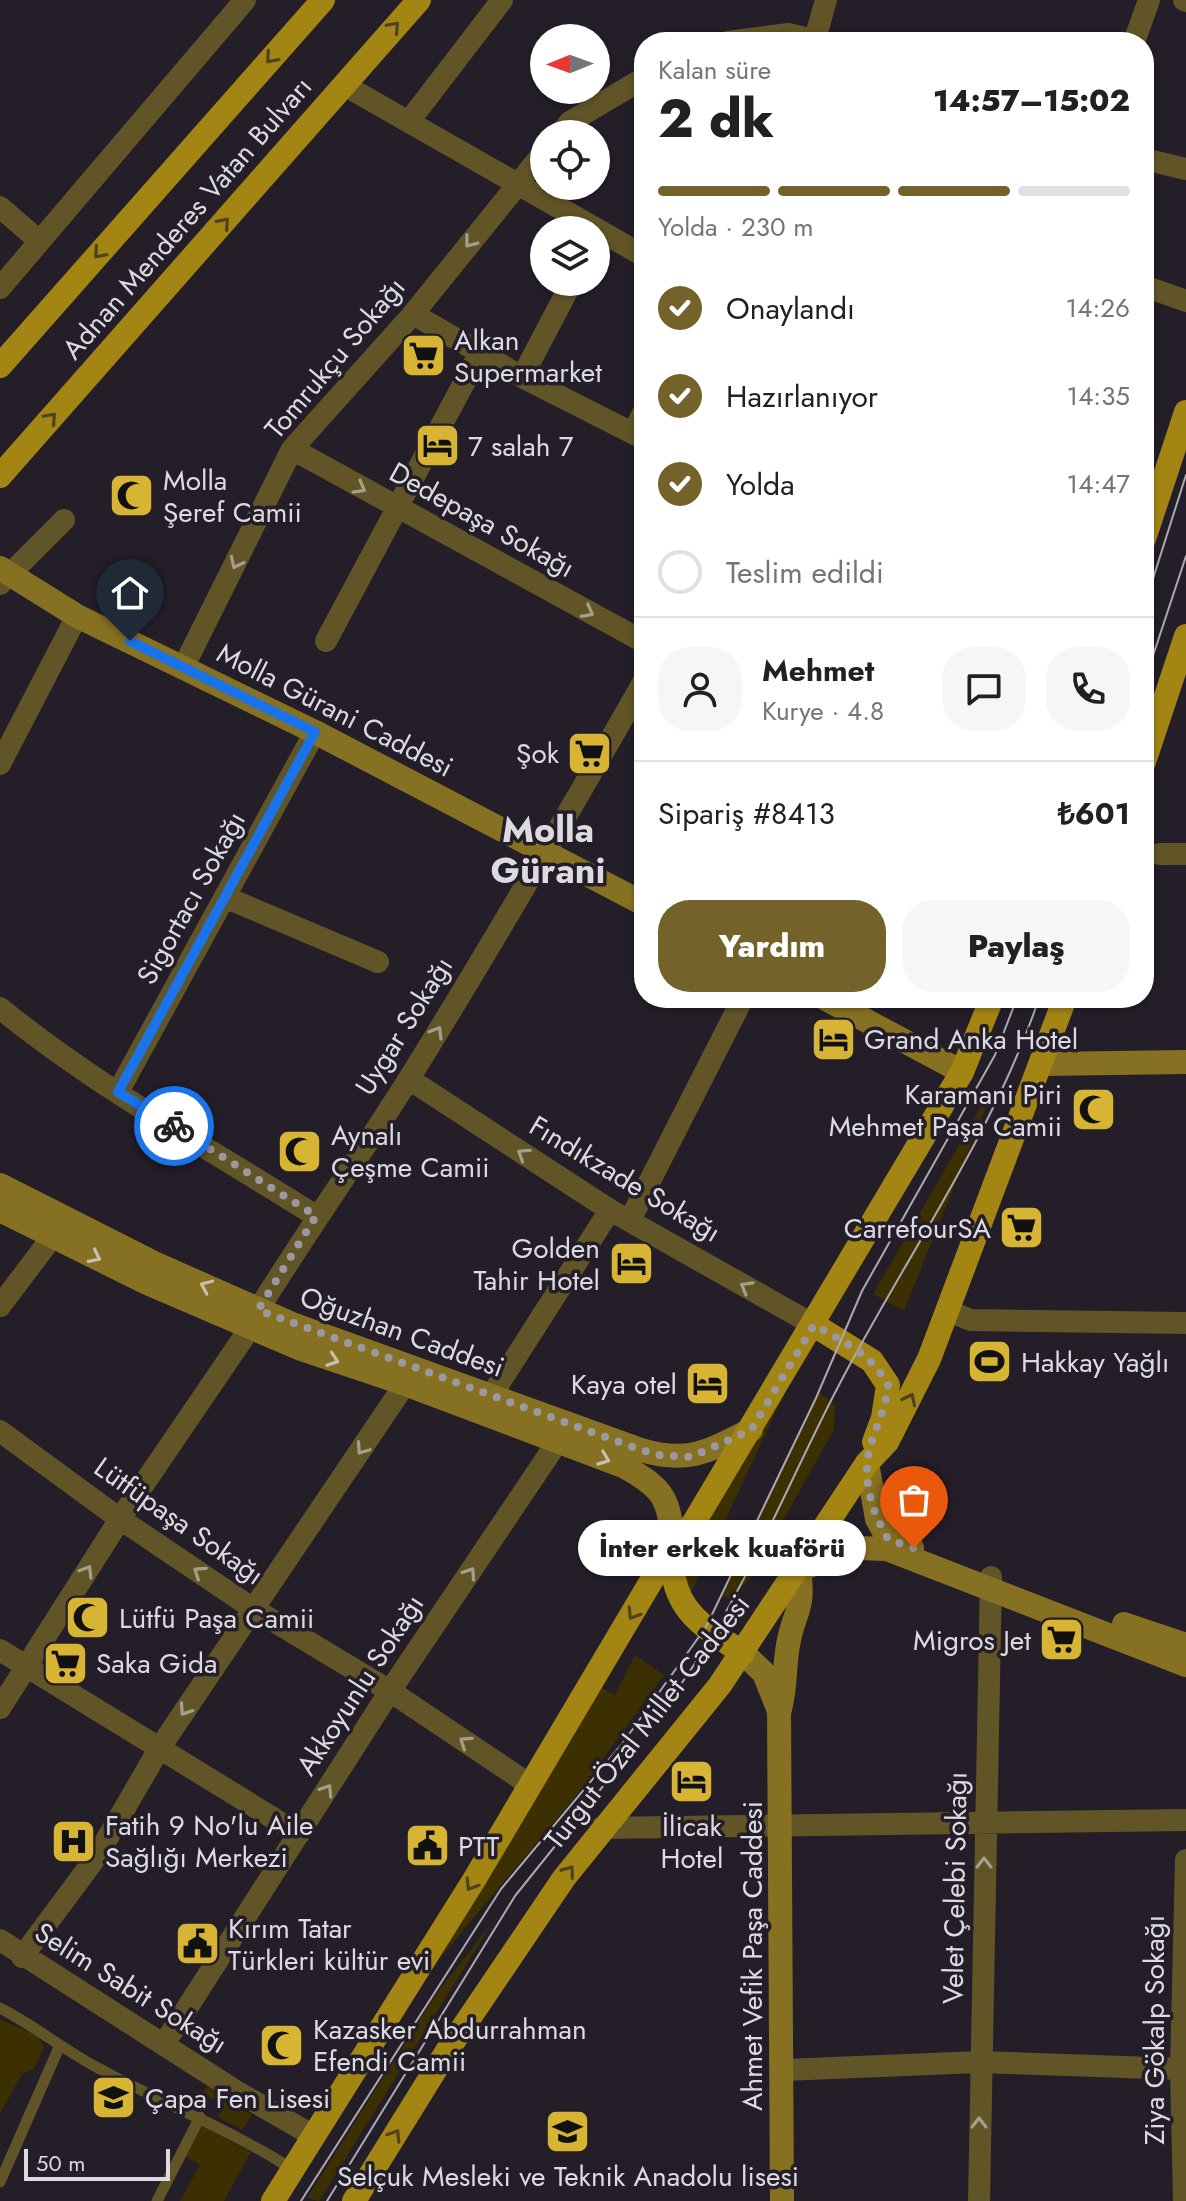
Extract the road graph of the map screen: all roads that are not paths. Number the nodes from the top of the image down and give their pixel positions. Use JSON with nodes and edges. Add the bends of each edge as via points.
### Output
{"nodes":[{"id":1,"x":245,"y":0,"type":"edge"},
{"id":2,"x":323,"y":0,"type":"edge"},
{"id":3,"x":419,"y":0,"type":"edge"},
{"id":4,"x":502,"y":0,"type":"edge"},
{"id":5,"x":826,"y":0,"type":"edge"},
{"id":6,"x":1149,"y":0,"type":"edge"},
{"id":7,"x":820,"y":32,"type":"edge"},
{"id":8,"x":1138,"y":32,"type":"edge"},
{"id":9,"x":634,"y":84,"type":"edge"},
{"id":10,"x":344,"y":85,"type":"junction"},
{"id":11,"x":410,"y":120,"type":"junction"},
{"id":12,"x":573,"y":120,"type":"edge"},
{"id":13,"x":1154,"y":161,"type":"edge"},
{"id":14,"x":530,"y":168,"type":"edge"},
{"id":15,"x":1186,"y":169,"type":"edge"},
{"id":16,"x":519,"y":181,"type":"junction"},
{"id":17,"x":0,"y":207,"type":"edge"},
{"id":18,"x":571,"y":216,"type":"edge"},
{"id":19,"x":38,"y":240,"type":"junction"},
{"id":20,"x":610,"y":240,"type":"edge"},
{"id":21,"x":634,"y":251,"type":"edge"},
{"id":22,"x":0,"y":288,"type":"edge"},
{"id":23,"x":1154,"y":290,"type":"edge"},
{"id":24,"x":565,"y":296,"type":"edge"},
{"id":25,"x":1186,"y":301,"type":"edge"},
{"id":26,"x":413,"y":314,"type":"junction"},
{"id":27,"x":480,"y":353,"type":"junction"},
{"id":28,"x":0,"y":366,"type":"edge"},
{"id":29,"x":522,"y":377,"type":"junction"},
{"id":30,"x":1186,"y":412,"type":"edge"},
{"id":31,"x":634,"y":434,"type":"edge"},
{"id":32,"x":292,"y":449,"type":"junction"},
{"id":33,"x":0,"y":476,"type":"edge"},
{"id":34,"x":1154,"y":502,"type":"edge"},
{"id":35,"x":395,"y":507,"type":"junction"},
{"id":36,"x":64,"y":520,"type":"dead end"},
{"id":37,"x":3,"y":576,"type":"edge"},
{"id":38,"x":77,"y":616,"type":"junction"},
{"id":39,"x":1186,"y":636,"type":"edge"},
{"id":40,"x":634,"y":637,"type":"edge"},
{"id":41,"x":326,"y":641,"type":"dead end"},
{"id":42,"x":184,"y":666,"type":"junction"},
{"id":43,"x":634,"y":699,"type":"edge"},
{"id":44,"x":315,"y":732,"type":"junction"},
{"id":45,"x":1154,"y":732,"type":"edge"},
{"id":46,"x":0,"y":764,"type":"edge"},
{"id":47,"x":546,"y":853,"type":"junction"},
{"id":48,"x":1160,"y":854,"type":"dead end"},
{"id":49,"x":1186,"y":854,"type":"edge"},
{"id":50,"x":227,"y":898,"type":"junction"},
{"id":51,"x":634,"y":899,"type":"edge"},
{"id":52,"x":378,"y":962,"type":"dead end"},
{"id":53,"x":0,"y":1008,"type":"edge"},
{"id":54,"x":738,"y":1008,"type":"edge"},
{"id":55,"x":843,"y":1008,"type":"edge"},
{"id":56,"x":988,"y":1008,"type":"edge"},
{"id":57,"x":1062,"y":1008,"type":"edge"},
{"id":58,"x":1186,"y":1062,"type":"edge"},
{"id":59,"x":1043,"y":1064,"type":"junction"},
{"id":60,"x":962,"y":1072,"type":"junction"},
{"id":61,"x":409,"y":1079,"type":"junction"},
{"id":62,"x":118,"y":1092,"type":"junction"},
{"id":63,"x":0,"y":1185,"type":"edge"},
{"id":64,"x":0,"y":1210,"type":"edge"},
{"id":65,"x":610,"y":1210,"type":"junction"},
{"id":66,"x":316,"y":1216,"type":"junction"},
{"id":67,"x":630,"y":1220,"type":"junction"},
{"id":68,"x":58,"y":1227,"type":"junction"},
{"id":69,"x":0,"y":1306,"type":"edge"},
{"id":70,"x":948,"y":1311,"type":"junction"},
{"id":71,"x":254,"y":1319,"type":"junction"},
{"id":72,"x":1186,"y":1323,"type":"edge"},
{"id":73,"x":814,"y":1325,"type":"junction"},
{"id":74,"x":409,"y":1376,"type":"junction"},
{"id":75,"x":491,"y":1396,"type":"junction"},
{"id":76,"x":751,"y":1430,"type":"junction"},
{"id":77,"x":0,"y":1431,"type":"edge"},
{"id":78,"x":558,"y":1441,"type":"junction"},
{"id":79,"x":867,"y":1463,"type":"junction"},
{"id":80,"x":120,"y":1519,"type":"junction"},
{"id":81,"x":672,"y":1546,"type":"junction"},
{"id":82,"x":799,"y":1570,"type":"junction"},
{"id":83,"x":992,"y":1583,"type":"junction"},
{"id":84,"x":252,"y":1608,"type":"junction"},
{"id":85,"x":1186,"y":1645,"type":"edge"},
{"id":86,"x":0,"y":1650,"type":"edge"},
{"id":87,"x":743,"y":1653,"type":"junction"},
{"id":88,"x":1186,"y":1665,"type":"edge"},
{"id":89,"x":27,"y":1667,"type":"junction"},
{"id":90,"x":390,"y":1691,"type":"junction"},
{"id":91,"x":0,"y":1708,"type":"edge"},
{"id":92,"x":779,"y":1711,"type":"junction"},
{"id":93,"x":159,"y":1749,"type":"junction"},
{"id":94,"x":530,"y":1785,"type":"junction"},
{"id":95,"x":1186,"y":1820,"type":"edge"},
{"id":96,"x":985,"y":1824,"type":"junction"},
{"id":97,"x":782,"y":1826,"type":"junction"},
{"id":98,"x":601,"y":1828,"type":"junction"},
{"id":99,"x":299,"y":1834,"type":"junction"},
{"id":100,"x":1186,"y":1860,"type":"edge"},
{"id":101,"x":0,"y":1940,"type":"edge"},
{"id":102,"x":22,"y":1957,"type":"junction"},
{"id":103,"x":0,"y":2008,"type":"edge"},
{"id":104,"x":164,"y":2044,"type":"junction"},
{"id":105,"x":60,"y":2045,"type":"junction"},
{"id":106,"x":979,"y":2062,"type":"junction"},
{"id":107,"x":1181,"y":2069,"type":"junction"},
{"id":108,"x":784,"y":2070,"type":"junction"},
{"id":109,"x":200,"y":2117,"type":"junction"},
{"id":110,"x":312,"y":2135,"type":"junction"},
{"id":111,"x":292,"y":2169,"type":"junction"},
{"id":112,"x":0,"y":2182,"type":"edge"},
{"id":113,"x":157,"y":2201,"type":"edge"},
{"id":114,"x":273,"y":2201,"type":"edge"},
{"id":115,"x":354,"y":2201,"type":"edge"},
{"id":116,"x":782,"y":2201,"type":"edge"},
{"id":117,"x":979,"y":2201,"type":"edge"},
{"id":118,"x":1184,"y":2201,"type":"edge"}],
"edges":[{"from":1,"to":19,"type":"street"},
{"from":2,"to":28,"type":"main road","name":"Adnan Menderes Vatan Bulvarı","one_way":true},
{"from":10,"to":3,"type":"main road","name":"Adnan Menderes Vatan Bulvarı","one_way":true},
{"from":4,"to":11,"type":"street"},
{"from":5,"to":7,"type":"street"},
{"from":6,"to":8,"type":"street"},
{"from":9,"to":12,"type":"street"},
{"from":10,"to":11,"type":"street"},
{"from":33,"to":10,"type":"main road","name":"Adnan Menderes Vatan Bulvarı","one_way":true},
{"from":11,"to":16,"type":"street"},
{"from":13,"to":15,"type":"street"},
{"from":14,"to":16,"type":"street","name":"Tomrukçu Sokağı"},
{"from":16,"to":18,"type":"street"},
{"from":16,"to":26,"type":"street","name":"Tomrukçu Sokağı","one_way":true},
{"from":17,"to":19,"type":"street"},
{"from":19,"to":22,"type":"street"},
{"from":20,"to":21,"type":"street"},
{"from":23,"to":25,"type":"street"},
{"from":24,"to":29,"type":"street"},
{"from":26,"to":27,"type":"street"},
{"from":26,"to":32,"type":"street","name":"Tomrukçu Sokağı"},
{"from":27,"to":29,"type":"street"},
{"from":27,"to":35,"type":"street"},
{"from":29,"to":31,"type":"street"},
{"from":30,"to":34,"type":"main road"},
{"from":32,"to":35,"type":"street","name":"Dedepaşa Sokağı","one_way":true},
{"from":32,"to":42,"type":"street","name":"Tomrukçu Sokağı","one_way":true},
{"from":35,"to":40,"type":"street","name":"Dedepaşa Sokağı","one_way":true},
{"from":35,"to":41,"type":"street"},
{"from":36,"to":37,"type":"street"},
{"from":37,"to":38,"type":"main road","name":"Molla Gürani Caddesi"},
{"from":38,"to":42,"type":"main road","name":"Molla Gürani Caddesi"},
{"from":38,"to":46,"type":"street"},
{"from":39,"to":45,"type":"main road"},
{"from":42,"to":44,"type":"main road","name":"Molla Gürani Caddesi"},
{"from":43,"to":47,"type":"street","name":"Uygar Sokağı"},
{"from":44,"to":47,"type":"main road","name":"Molla Gürani Caddesi"},
{"from":44,"to":50,"type":"street","name":"Sigortacı Sokağı"},
{"from":47,"to":51,"type":"main road","name":"Molla Gürani Caddesi"},
{"from":61,"to":47,"type":"street","name":"Uygar Sokağı","one_way":true},
{"from":48,"to":49,"type":"street"},
{"from":50,"to":52,"type":"street"},
{"from":50,"to":62,"type":"street","name":"Sigortacı Sokağı"},
{"from":53,"to":62,"type":"street"},
{"from":54,"to":67,"type":"street"},
{"from":55,"to":60,"type":"main road"},
{"from":56,"to":60,"type":"main road","name":"Turgut Özal Millet Caddesi"},
{"from":57,"to":59,"type":"main road","name":"Turgut Özal Millet Caddesi"},
{"from":58,"to":59,"type":"main road"},
{"from":59,"to":70,"type":"main road","name":"Turgut Özal Millet Caddesi"},
{"from":60,"to":73,"type":"main road","name":"Turgut Özal Millet Caddesi"},
{"from":65,"to":61,"type":"street","name":"Fındıkzade Sokağı","one_way":true},
{"from":61,"to":66,"type":"street","name":"Uygar Sokağı"},
{"from":62,"to":66,"type":"street"},
{"from":63,"to":68,"type":"main road","name":"Oğuzhan Caddesi"},
{"from":64,"to":68,"type":"main road","name":"Oğuzhan Caddesi"},
{"from":65,"to":67,"type":"street","name":"Fındıkzade Sokağı"},
{"from":65,"to":75,"type":"street"},
{"from":66,"to":71,"type":"street","name":"Uygar Sokağı"},
{"from":73,"to":67,"type":"street","name":"Fındıkzade Sokağı","one_way":true},
{"from":68,"to":69,"type":"street"},
{"from":68,"to":71,"type":"main road","name":"Oğuzhan Caddesi"},
{"from":70,"to":72,"type":"street","via":[[971,1320]]},
{"from":79,"to":70,"type":"main road","name":"Turgut Özal Millet Caddesi","one_way":true,"via":[[887,1442],[904,1411]]},
{"from":71,"to":74,"type":"main road","name":"Oğuzhan Caddesi"},
{"from":71,"to":80,"type":"street","name":"Uygar Sokağı"},
{"from":73,"to":76,"type":"main road","name":"Turgut Özal Millet Caddesi"},
{"from":73,"to":79,"type":"main road","via":[[872,1361],[888,1385]]},
{"from":74,"to":75,"type":"main road","name":"Oğuzhan Caddesi"},
{"from":74,"to":78,"type":"main road","name":"Oğuzhan Caddesi"},
{"from":74,"to":84,"type":"street","one_way":true},
{"from":75,"to":76,"type":"main road","name":"Oğuzhan Caddesi","via":[[659,1455],[691,1457]]},
{"from":76,"to":81,"type":"main road","name":"Turgut Özal Millet Caddesi","via":[[693,1524]]},
{"from":77,"to":80,"type":"street","name":"Lütfüpaşa Sokağı"},
{"from":78,"to":81,"type":"main road","name":"Oğuzhan Caddesi","one_way":true,"via":[[645,1478],[667,1502]]},
{"from":90,"to":78,"type":"street","name":"Akkoyunlu Sokağı","one_way":true},
{"from":79,"to":82,"type":"main road","name":"Turgut Özal Millet Caddesi"},
{"from":79,"to":83,"type":"main road","via":[[871,1500],[888,1539]]},
{"from":84,"to":80,"type":"street","name":"Lütfüpaşa Sokağı","one_way":true},
{"from":89,"to":80,"type":"street","name":"Uygar Sokağı","one_way":true},
{"from":81,"to":87,"type":"main road","via":[[674,1589],[682,1603]]},
{"from":81,"to":94,"type":"main road","name":"Turgut Özal Millet Caddesi","one_way":true},
{"from":82,"to":83,"type":"main road","via":[[857,1548],[887,1549]]},
{"from":82,"to":87,"type":"main road","name":"Turgut Özal Millet Caddesi"},
{"from":82,"to":92,"type":"main road","via":[[803,1597],[787,1646]]},
{"from":83,"to":85,"type":"main road"},
{"from":83,"to":88,"type":"main road"},
{"from":83,"to":96,"type":"street","name":"Velet Çelebi Sokağı"},
{"from":84,"to":90,"type":"street","name":"Lütfüpaşa Sokağı"},
{"from":84,"to":93,"type":"street","one_way":true},
{"from":86,"to":89,"type":"street"},
{"from":87,"to":92,"type":"main road","via":[[764,1673]]},
{"from":87,"to":98,"type":"main road","name":"Turgut Özal Millet Caddesi"},
{"from":89,"to":91,"type":"street","name":"Uygar Sokağı"},
{"from":89,"to":93,"type":"street"},
{"from":94,"to":90,"type":"street","name":"Lütfüpaşa Sokağı","one_way":true},
{"from":99,"to":90,"type":"street","name":"Akkoyunlu Sokağı","one_way":true},
{"from":92,"to":97,"type":"main road","name":"Ahmet Vefik Paşa Caddesi"},
{"from":93,"to":99,"type":"street"},
{"from":93,"to":102,"type":"street","via":[[97,1856]]},
{"from":94,"to":110,"type":"main road","name":"Turgut Özal Millet Caddesi","one_way":true},
{"from":95,"to":96,"type":"street"},
{"from":96,"to":97,"type":"street"},
{"from":106,"to":96,"type":"street","name":"Velet Çelebi Sokağı","one_way":true},
{"from":97,"to":98,"type":"street"},
{"from":97,"to":108,"type":"main road","name":"Ahmet Vefik Paşa Caddesi"},
{"from":115,"to":98,"type":"main road","name":"Turgut Özal Millet Caddesi","one_way":true,"via":[[447,2051]]},
{"from":99,"to":104,"type":"street","name":"Akkoyunlu Sokağı"},
{"from":100,"to":107,"type":"street","name":"Ziya Gökalp Sokağı"},
{"from":101,"to":102,"type":"street","name":"Selim Sabit Sokağı"},
{"from":102,"to":104,"type":"street","name":"Selim Sabit Sokağı"},
{"from":103,"to":105,"type":"lane"},
{"from":104,"to":110,"type":"street","name":"Selim Sabit Sokağı"},
{"from":105,"to":109,"type":"lane"},
{"from":105,"to":112,"type":"lane"},
{"from":106,"to":107,"type":"street"},
{"from":106,"to":108,"type":"street"},
{"from":117,"to":106,"type":"street","name":"Velet Çelebi Sokağı","one_way":true},
{"from":107,"to":118,"type":"street","name":"Ziya Gökalp Sokağı"},
{"from":108,"to":116,"type":"main road","name":"Ahmet Vefik Paşa Caddesi"},
{"from":109,"to":111,"type":"lane"},
{"from":109,"to":113,"type":"lane"},
{"from":110,"to":111,"type":"main road","name":"Turgut Özal Millet Caddesi"},
{"from":111,"to":114,"type":"main road","name":"Turgut Özal Millet Caddesi"}]}
